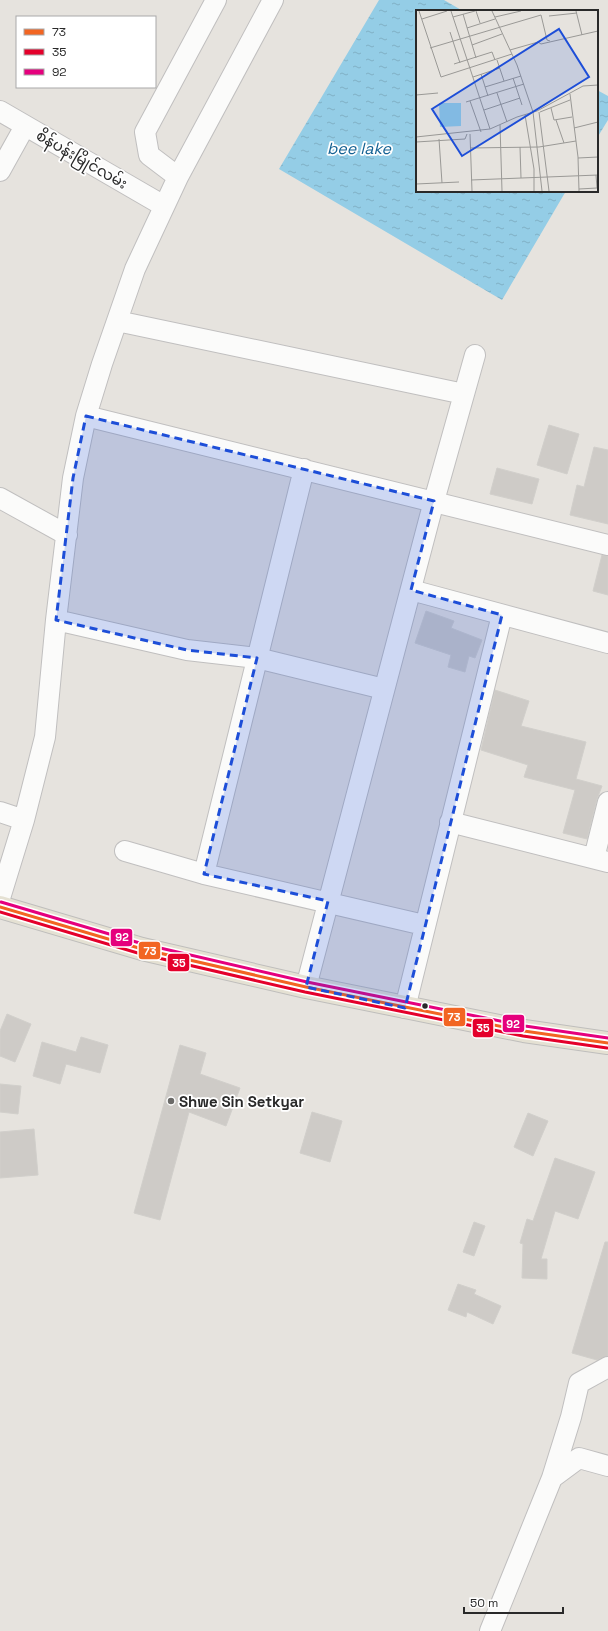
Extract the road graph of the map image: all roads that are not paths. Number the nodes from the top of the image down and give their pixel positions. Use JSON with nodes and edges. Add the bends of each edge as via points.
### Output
{"nodes":[{"id":1,"x":216,"y":0,"type":"edge"},
{"id":2,"x":273,"y":0,"type":"edge"},
{"id":3,"x":0,"y":111,"type":"edge"},
{"id":4,"x":25,"y":126,"type":"junction"},
{"id":5,"x":0,"y":172,"type":"edge"},
{"id":6,"x":178,"y":176,"type":"junction"},
{"id":7,"x":164,"y":206,"type":"junction"},
{"id":8,"x":116,"y":321,"type":"junction"},
{"id":9,"x":475,"y":354,"type":"dead end"},
{"id":10,"x":464,"y":394,"type":"junction"},
{"id":11,"x":86,"y":416,"type":"junction"},
{"id":12,"x":304,"y":469,"type":"junction"},
{"id":13,"x":0,"y":498,"type":"edge"},
{"id":14,"x":434,"y":501,"type":"junction"},
{"id":15,"x":67,"y":535,"type":"junction"},
{"id":16,"x":608,"y":545,"type":"edge"},
{"id":17,"x":410,"y":590,"type":"junction"},
{"id":18,"x":502,"y":615,"type":"junction"},
{"id":19,"x":56,"y":620,"type":"junction"},
{"id":20,"x":608,"y":643,"type":"edge"},
{"id":21,"x":257,"y":658,"type":"junction"},
{"id":22,"x":384,"y":689,"type":"junction"},
{"id":23,"x":608,"y":802,"type":"edge"},
{"id":24,"x":0,"y":812,"type":"edge"},
{"id":25,"x":24,"y":820,"type":"junction"},
{"id":26,"x":450,"y":822,"type":"junction"},
{"id":27,"x":125,"y":851,"type":"dead end"},
{"id":28,"x":601,"y":860,"type":"edge"},
{"id":29,"x":204,"y":874,"type":"junction"},
{"id":30,"x":0,"y":898,"type":"edge"},
{"id":31,"x":328,"y":901,"type":"junction"},
{"id":32,"x":0,"y":907,"type":"edge"},
{"id":33,"x":424,"y":925,"type":"junction"},
{"id":34,"x":306,"y":987,"type":"junction"},
{"id":35,"x":404,"y":1008,"type":"junction"},
{"id":36,"x":608,"y":1044,"type":"edge"},
{"id":37,"x":608,"y":1367,"type":"edge"},
{"id":38,"x":608,"y":1466,"type":"edge"},
{"id":39,"x":552,"y":1478,"type":"junction"},
{"id":40,"x":490,"y":1631,"type":"edge"}],
"edges":[{"from":1,"to":6,"type":"street","via":[[145,132],[149,155]]},
{"from":2,"to":6,"type":"street"},
{"from":3,"to":4,"type":"street","name":"စိန်ပန်းမြိုင်လမ်း"},
{"from":4,"to":5,"type":"street"},
{"from":4,"to":7,"type":"street","name":"စိန်ပန်းမြိုင်လမ်း"},
{"from":6,"to":7,"type":"street"},
{"from":7,"to":8,"type":"street","via":[[135,269]]},
{"from":8,"to":10,"type":"street"},
{"from":8,"to":11,"type":"street"},
{"from":9,"to":10,"type":"street"},
{"from":10,"to":14,"type":"street"},
{"from":11,"to":12,"type":"street"},
{"from":11,"to":15,"type":"street","via":[[73,478]]},
{"from":12,"to":14,"type":"street"},
{"from":12,"to":21,"type":"street"},
{"from":13,"to":15,"type":"street"},
{"from":14,"to":16,"type":"street"},
{"from":14,"to":17,"type":"street"},
{"from":15,"to":19,"type":"street"},
{"from":17,"to":18,"type":"street"},
{"from":17,"to":22,"type":"street"},
{"from":18,"to":20,"type":"street"},
{"from":18,"to":26,"type":"street"},
{"from":19,"to":21,"type":"street","via":[[187,650]]},
{"from":19,"to":25,"type":"street","via":[[45,737]]},
{"from":21,"to":22,"type":"street"},
{"from":21,"to":29,"type":"street"},
{"from":22,"to":31,"type":"street"},
{"from":23,"to":28,"type":"street"},
{"from":24,"to":25,"type":"street"},
{"from":25,"to":30,"type":"street"},
{"from":26,"to":28,"type":"street"},
{"from":26,"to":33,"type":"street"},
{"from":27,"to":29,"type":"street"},
{"from":29,"to":31,"type":"street"},
{"from":31,"to":33,"type":"street"},
{"from":31,"to":34,"type":"street"},
{"from":32,"to":34,"type":"main road","via":[[142,949]]},
{"from":33,"to":35,"type":"street"},
{"from":34,"to":35,"type":"main road"},
{"from":35,"to":36,"type":"main road"},
{"from":37,"to":39,"type":"street","via":[[579,1383]]},
{"from":38,"to":39,"type":"street","via":[[579,1458]]},
{"from":39,"to":40,"type":"street"}]}
